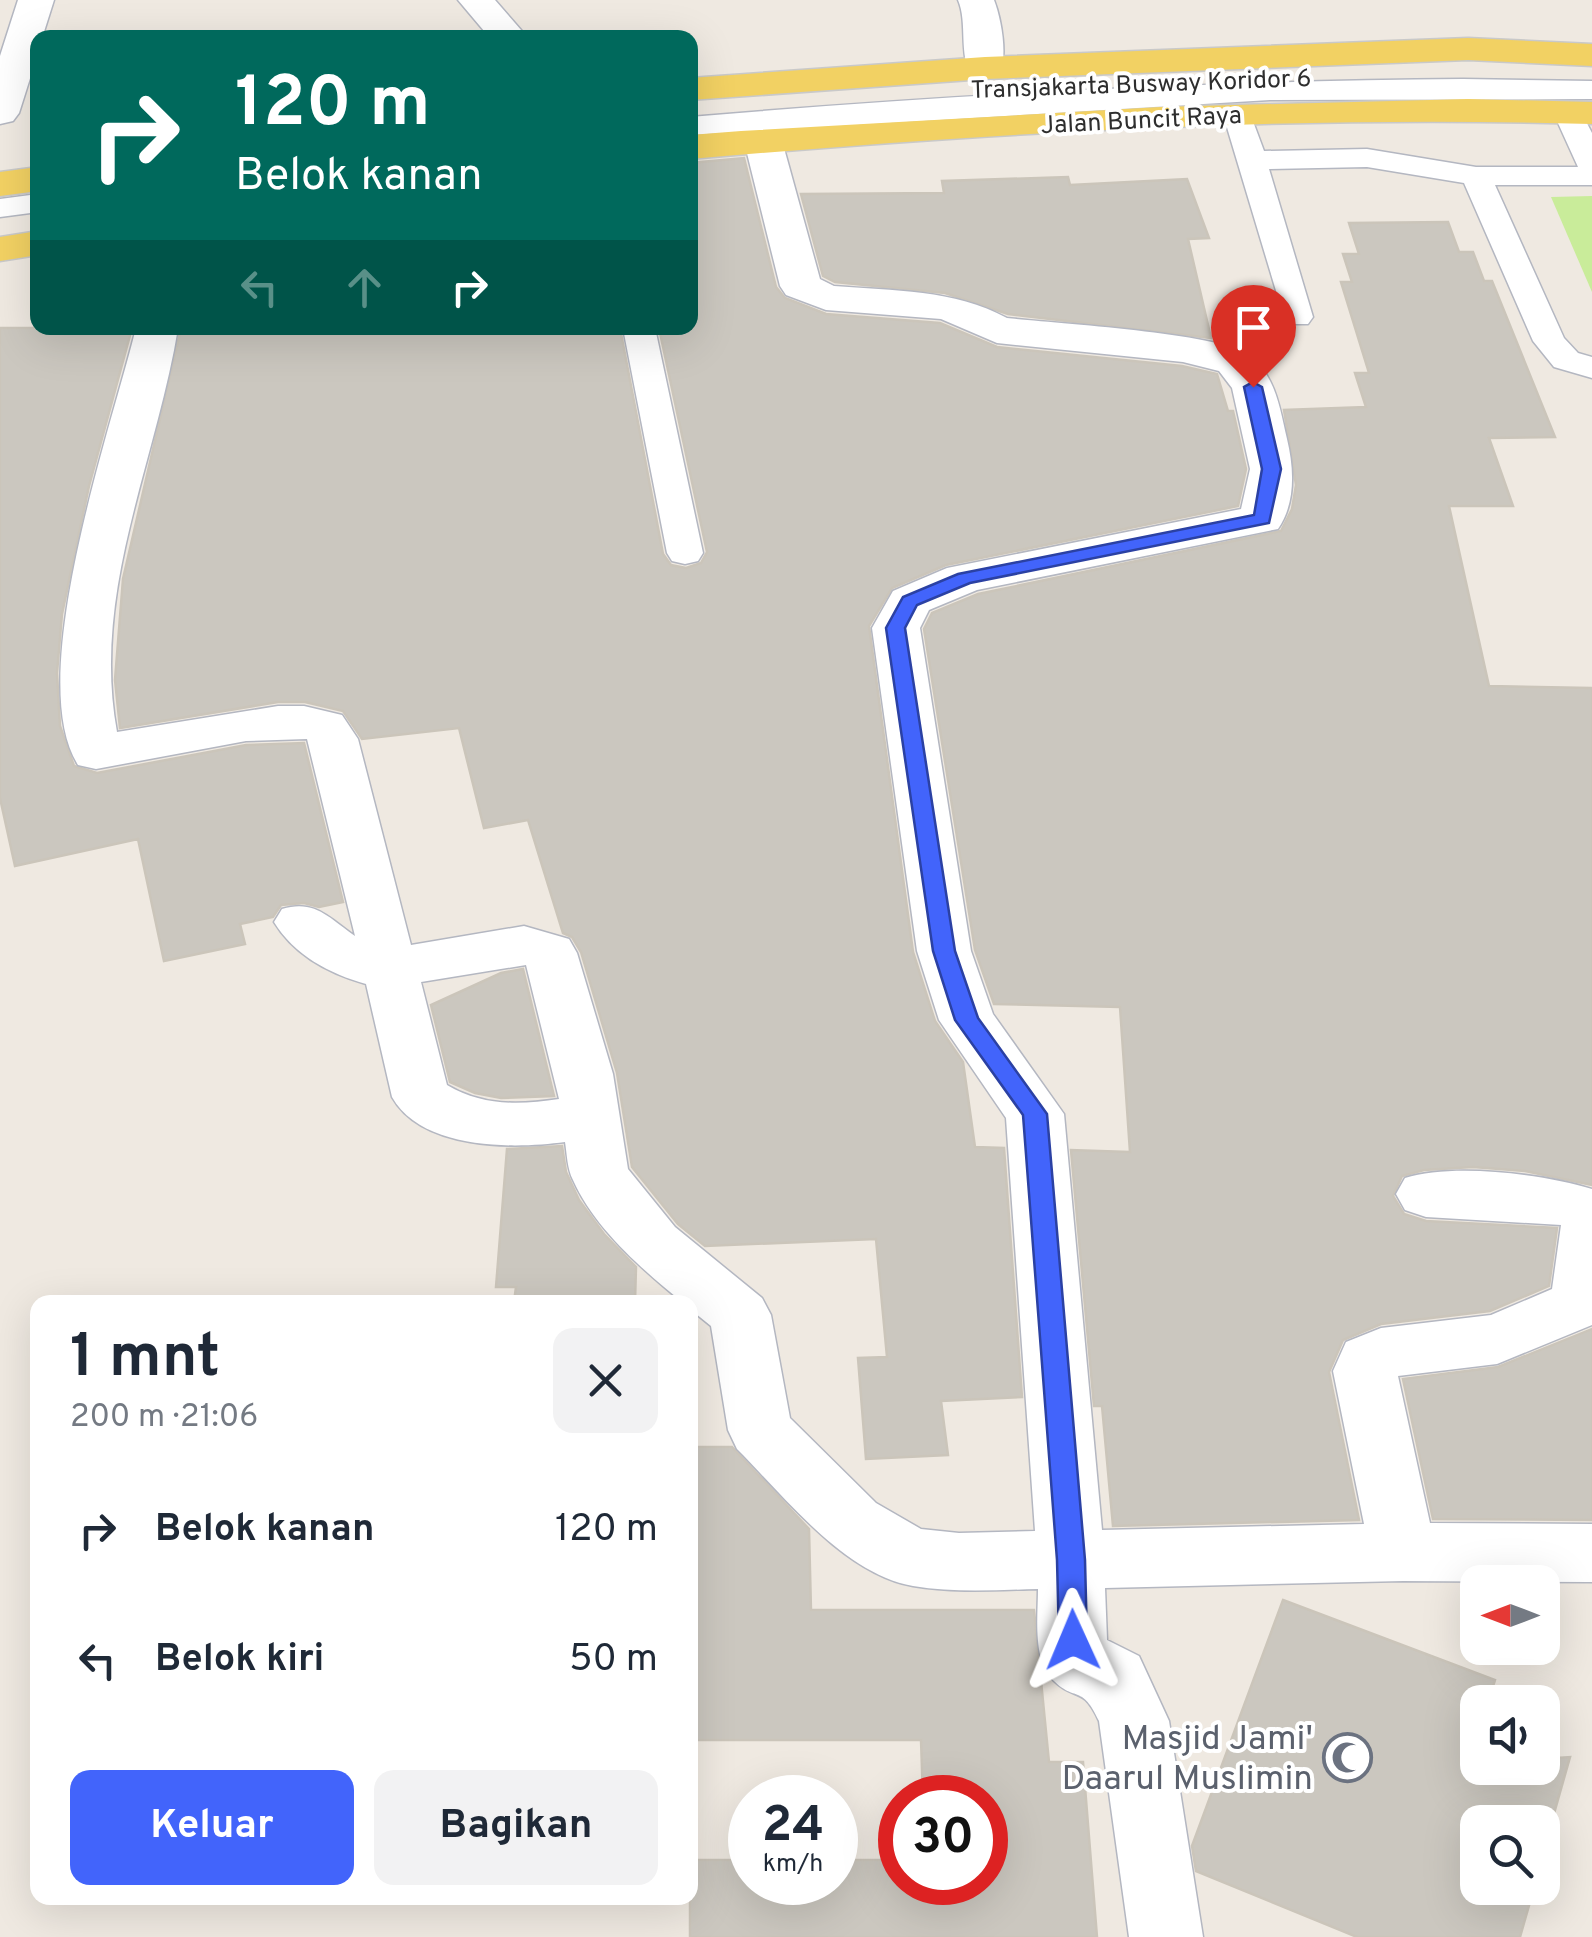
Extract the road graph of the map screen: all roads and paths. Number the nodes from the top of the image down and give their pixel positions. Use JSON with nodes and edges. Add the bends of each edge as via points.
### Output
{"nodes":[{"id":1,"x":36,"y":0,"type":"edge"},
{"id":2,"x":476,"y":0,"type":"edge"},
{"id":3,"x":976,"y":0,"type":"edge"},
{"id":4,"x":503,"y":30,"type":"edge"},
{"id":5,"x":1592,"y":55,"type":"edge"},
{"id":6,"x":986,"y":68,"type":"junction"},
{"id":7,"x":1592,"y":75,"type":"edge"},
{"id":8,"x":698,"y":88,"type":"edge"},
{"id":9,"x":1584,"y":104,"type":"edge"},
{"id":10,"x":698,"y":109,"type":"edge"},
{"id":11,"x":0,"y":113,"type":"edge"},
{"id":12,"x":1238,"y":114,"type":"junction"},
{"id":13,"x":698,"y":125,"type":"edge"},
{"id":14,"x":763,"y":141,"type":"junction"},
{"id":15,"x":698,"y":147,"type":"edge"},
{"id":16,"x":1254,"y":160,"type":"junction"},
{"id":17,"x":1592,"y":165,"type":"edge"},
{"id":18,"x":1476,"y":176,"type":"junction"},
{"id":19,"x":1592,"y":176,"type":"edge"},
{"id":20,"x":30,"y":181,"type":"edge"},
{"id":21,"x":0,"y":184,"type":"edge"},
{"id":22,"x":30,"y":204,"type":"edge"},
{"id":23,"x":0,"y":208,"type":"edge"},
{"id":24,"x":30,"y":223,"type":"edge"},
{"id":25,"x":0,"y":227,"type":"edge"},
{"id":26,"x":30,"y":244,"type":"edge"},
{"id":27,"x":0,"y":249,"type":"edge"},
{"id":28,"x":1297,"y":316,"type":"dead end"},
{"id":29,"x":155,"y":335,"type":"edge"},
{"id":30,"x":640,"y":335,"type":"edge"},
{"id":31,"x":1592,"y":368,"type":"edge"},
{"id":32,"x":685,"y":553,"type":"dead end"},
{"id":33,"x":301,"y":922,"type":"dead end"},
{"id":34,"x":390,"y":968,"type":"junction"},
{"id":35,"x":591,"y":1116,"type":"junction"},
{"id":36,"x":1426,"y":1194,"type":"dead end"},
{"id":37,"x":1592,"y":1214,"type":"edge"},
{"id":38,"x":1403,"y":1552,"type":"junction"},
{"id":39,"x":1592,"y":1552,"type":"edge"},
{"id":40,"x":1071,"y":1560,"type":"junction"},
{"id":41,"x":1166,"y":1937,"type":"edge"}],
"edges":[{"from":1,"to":11,"type":"street"},
{"from":2,"to":4,"type":"street"},
{"from":3,"to":6,"type":"street"},
{"from":5,"to":6,"type":"main road","name":"Jalan Buncit Raya","via":[[1468,49]]},
{"from":6,"to":8,"type":"main road","name":"Jalan Buncit Raya"},
{"from":7,"to":10,"type":"lane","name":"Transjakarta Busway Koridor 6","via":[[1292,76]]},
{"from":9,"to":12,"type":"main road","name":"Jalan Buncit Raya"},
{"from":9,"to":13,"type":"lane","name":"Transjakarta Busway Koridor 6","via":[[1360,88]]},
{"from":9,"to":17,"type":"lane"},
{"from":12,"to":14,"type":"main road","name":"Jalan Buncit Raya"},
{"from":12,"to":16,"type":"lane"},
{"from":14,"to":15,"type":"main road","name":"Jalan Buncit Raya"},
{"from":14,"to":40,"type":"street","via":[[808,292],[954,309],[998,330],[1224,358],[1253,387],[1272,469],[1262,518],[964,578],[910,602],[896,628],[944,951],[967,1020],[1035,1114]]},
{"from":16,"to":18,"type":"lane","via":[[1378,158]]},
{"from":16,"to":28,"type":"lane"},
{"from":18,"to":19,"type":"lane"},
{"from":18,"to":31,"type":"lane","via":[[1550,340],[1566,360]]},
{"from":20,"to":21,"type":"main road"},
{"from":22,"to":23,"type":"lane"},
{"from":24,"to":25,"type":"lane"},
{"from":26,"to":27,"type":"main road"},
{"from":29,"to":34,"type":"street","via":[[88,607],[88,724],[96,753],[260,725],[324,726],[341,768]]},
{"from":30,"to":32,"type":"lane"},
{"from":33,"to":34,"type":"street","via":[[339,954],[369,968]]},
{"from":34,"to":35,"type":"street","via":[[422,1097],[432,1105],[480,1126]]},
{"from":34,"to":35,"type":"street","via":[[524,946],[550,953]]},
{"from":35,"to":40,"type":"street","via":[[600,1176],[654,1244],[740,1315],[760,1430],[840,1511],[910,1557]]},
{"from":36,"to":37,"type":"street","via":[[1552,1199]]},
{"from":37,"to":38,"type":"street","via":[[1579,1304],[1497,1339],[1368,1360]]},
{"from":38,"to":39,"type":"street"},
{"from":38,"to":40,"type":"street"},
{"from":40,"to":41,"type":"street","via":[[1077,1659],[1114,1678],[1134,1721]]}]}
